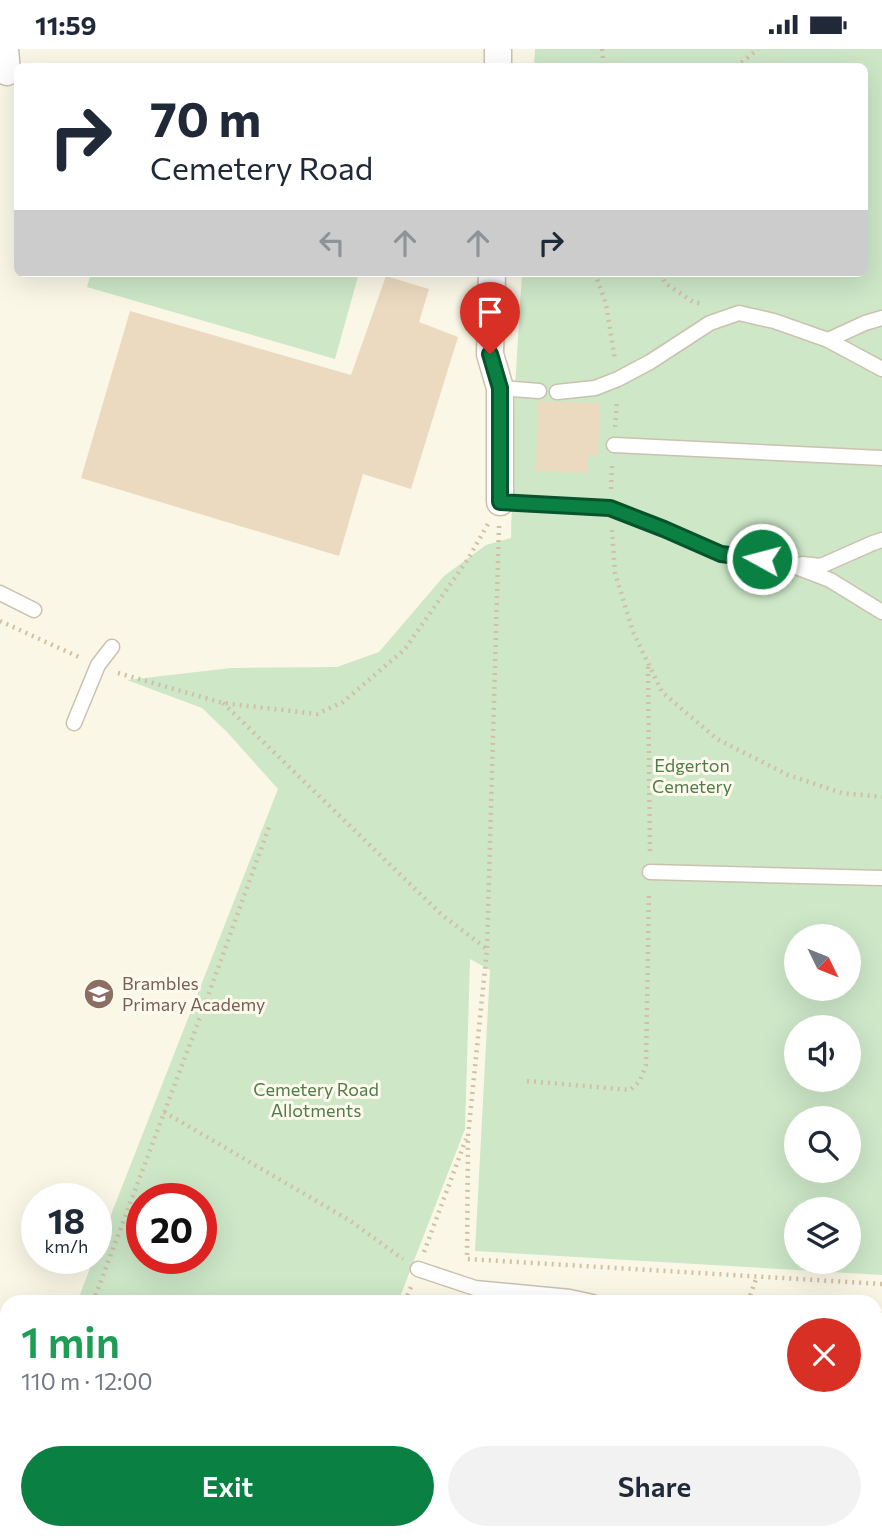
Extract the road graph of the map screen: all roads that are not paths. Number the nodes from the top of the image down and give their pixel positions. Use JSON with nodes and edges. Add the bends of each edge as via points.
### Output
{"nodes":[{"id":1,"x":492,"y":277,"type":"edge"},
{"id":2,"x":882,"y":319,"type":"edge"},
{"id":3,"x":828,"y":340,"type":"junction"},
{"id":4,"x":882,"y":369,"type":"edge"},
{"id":5,"x":500,"y":388,"type":"junction"},
{"id":6,"x":539,"y":391,"type":"dead end"},
{"id":7,"x":557,"y":392,"type":"dead end"},
{"id":8,"x":614,"y":445,"type":"dead end"},
{"id":9,"x":882,"y":458,"type":"edge"},
{"id":10,"x":500,"y":502,"type":"joint"},
{"id":11,"x":882,"y":540,"type":"edge"},
{"id":12,"x":783,"y":562,"type":"junction"},
{"id":13,"x":0,"y":593,"type":"edge"},
{"id":14,"x":34,"y":610,"type":"dead end"},
{"id":15,"x":882,"y":612,"type":"edge"},
{"id":16,"x":112,"y":647,"type":"dead end"},
{"id":17,"x":74,"y":723,"type":"dead end"},
{"id":18,"x":650,"y":872,"type":"road end"},
{"id":19,"x":882,"y":878,"type":"edge"},
{"id":20,"x":418,"y":1269,"type":"road end"},
{"id":21,"x":549,"y":1295,"type":"edge"}],
"edges":[{"from":1,"to":5,"type":"street","via":[[490,354]]},
{"from":2,"to":3,"type":"lane"},
{"from":3,"to":4,"type":"lane"},
{"from":3,"to":7,"type":"lane","via":[[739,313],[710,323],[618,379],[595,388]]},
{"from":5,"to":6,"type":"lane"},
{"from":5,"to":10,"type":"street"},
{"from":8,"to":9,"type":"lane"},
{"from":10,"to":12,"type":"lane","via":[[610,508],[721,554]]},
{"from":11,"to":12,"type":"lane","via":[[821,566]]},
{"from":12,"to":15,"type":"lane","via":[[830,580]]},
{"from":13,"to":14,"type":"lane"},
{"from":16,"to":17,"type":"lane","via":[[98,666]]},
{"from":18,"to":19,"type":"lane"},
{"from":20,"to":21,"type":"lane","via":[[475,1288]]}]}
